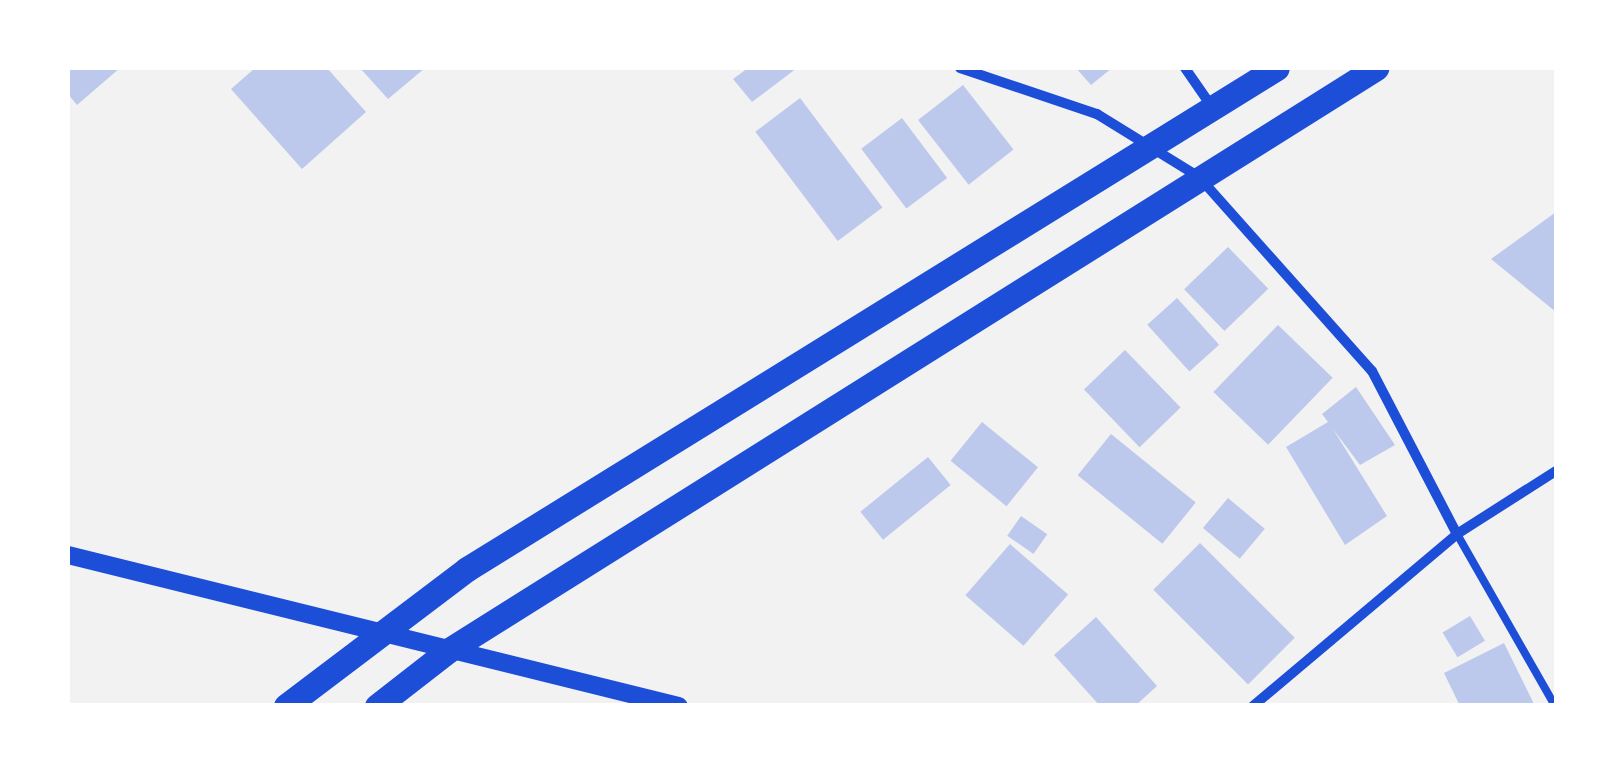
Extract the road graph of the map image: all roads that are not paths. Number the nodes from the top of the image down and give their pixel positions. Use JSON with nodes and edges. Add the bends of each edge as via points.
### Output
{"nodes":[{"id":1,"x":960,"y":68,"type":"edge"},
{"id":2,"x":1185,"y":68,"type":"edge"},
{"id":3,"x":1277,"y":68,"type":"edge"},
{"id":4,"x":1376,"y":68,"type":"edge"},
{"id":5,"x":1212,"y":108,"type":"junction"},
{"id":6,"x":1154,"y":143,"type":"junction"},
{"id":7,"x":1199,"y":177,"type":"junction"},
{"id":8,"x":1556,"y":471,"type":"edge"},
{"id":9,"x":1458,"y":534,"type":"junction"},
{"id":10,"x":68,"y":555,"type":"edge"},
{"id":11,"x":377,"y":633,"type":"junction"},
{"id":12,"x":449,"y":650,"type":"junction"},
{"id":13,"x":286,"y":706,"type":"edge"},
{"id":14,"x":377,"y":706,"type":"edge"},
{"id":15,"x":679,"y":706,"type":"edge"},
{"id":16,"x":1253,"y":706,"type":"edge"},
{"id":17,"x":1556,"y":706,"type":"edge"}],
"edges":[{"from":1,"to":6,"type":"street","via":[[1097,114]]},
{"from":2,"to":5,"type":"street"},
{"from":3,"to":5,"type":"main road"},
{"from":4,"to":7,"type":"main road"},
{"from":5,"to":6,"type":"main road"},
{"from":6,"to":7,"type":"street"},
{"from":6,"to":11,"type":"main road","via":[[467,569]]},
{"from":7,"to":9,"type":"street","via":[[1372,371]]},
{"from":7,"to":12,"type":"main road"},
{"from":8,"to":9,"type":"street"},
{"from":9,"to":16,"type":"street"},
{"from":9,"to":17,"type":"lane"},
{"from":10,"to":11,"type":"street"},
{"from":11,"to":12,"type":"street"},
{"from":11,"to":13,"type":"main road"},
{"from":12,"to":14,"type":"main road"},
{"from":12,"to":15,"type":"street"}]}
